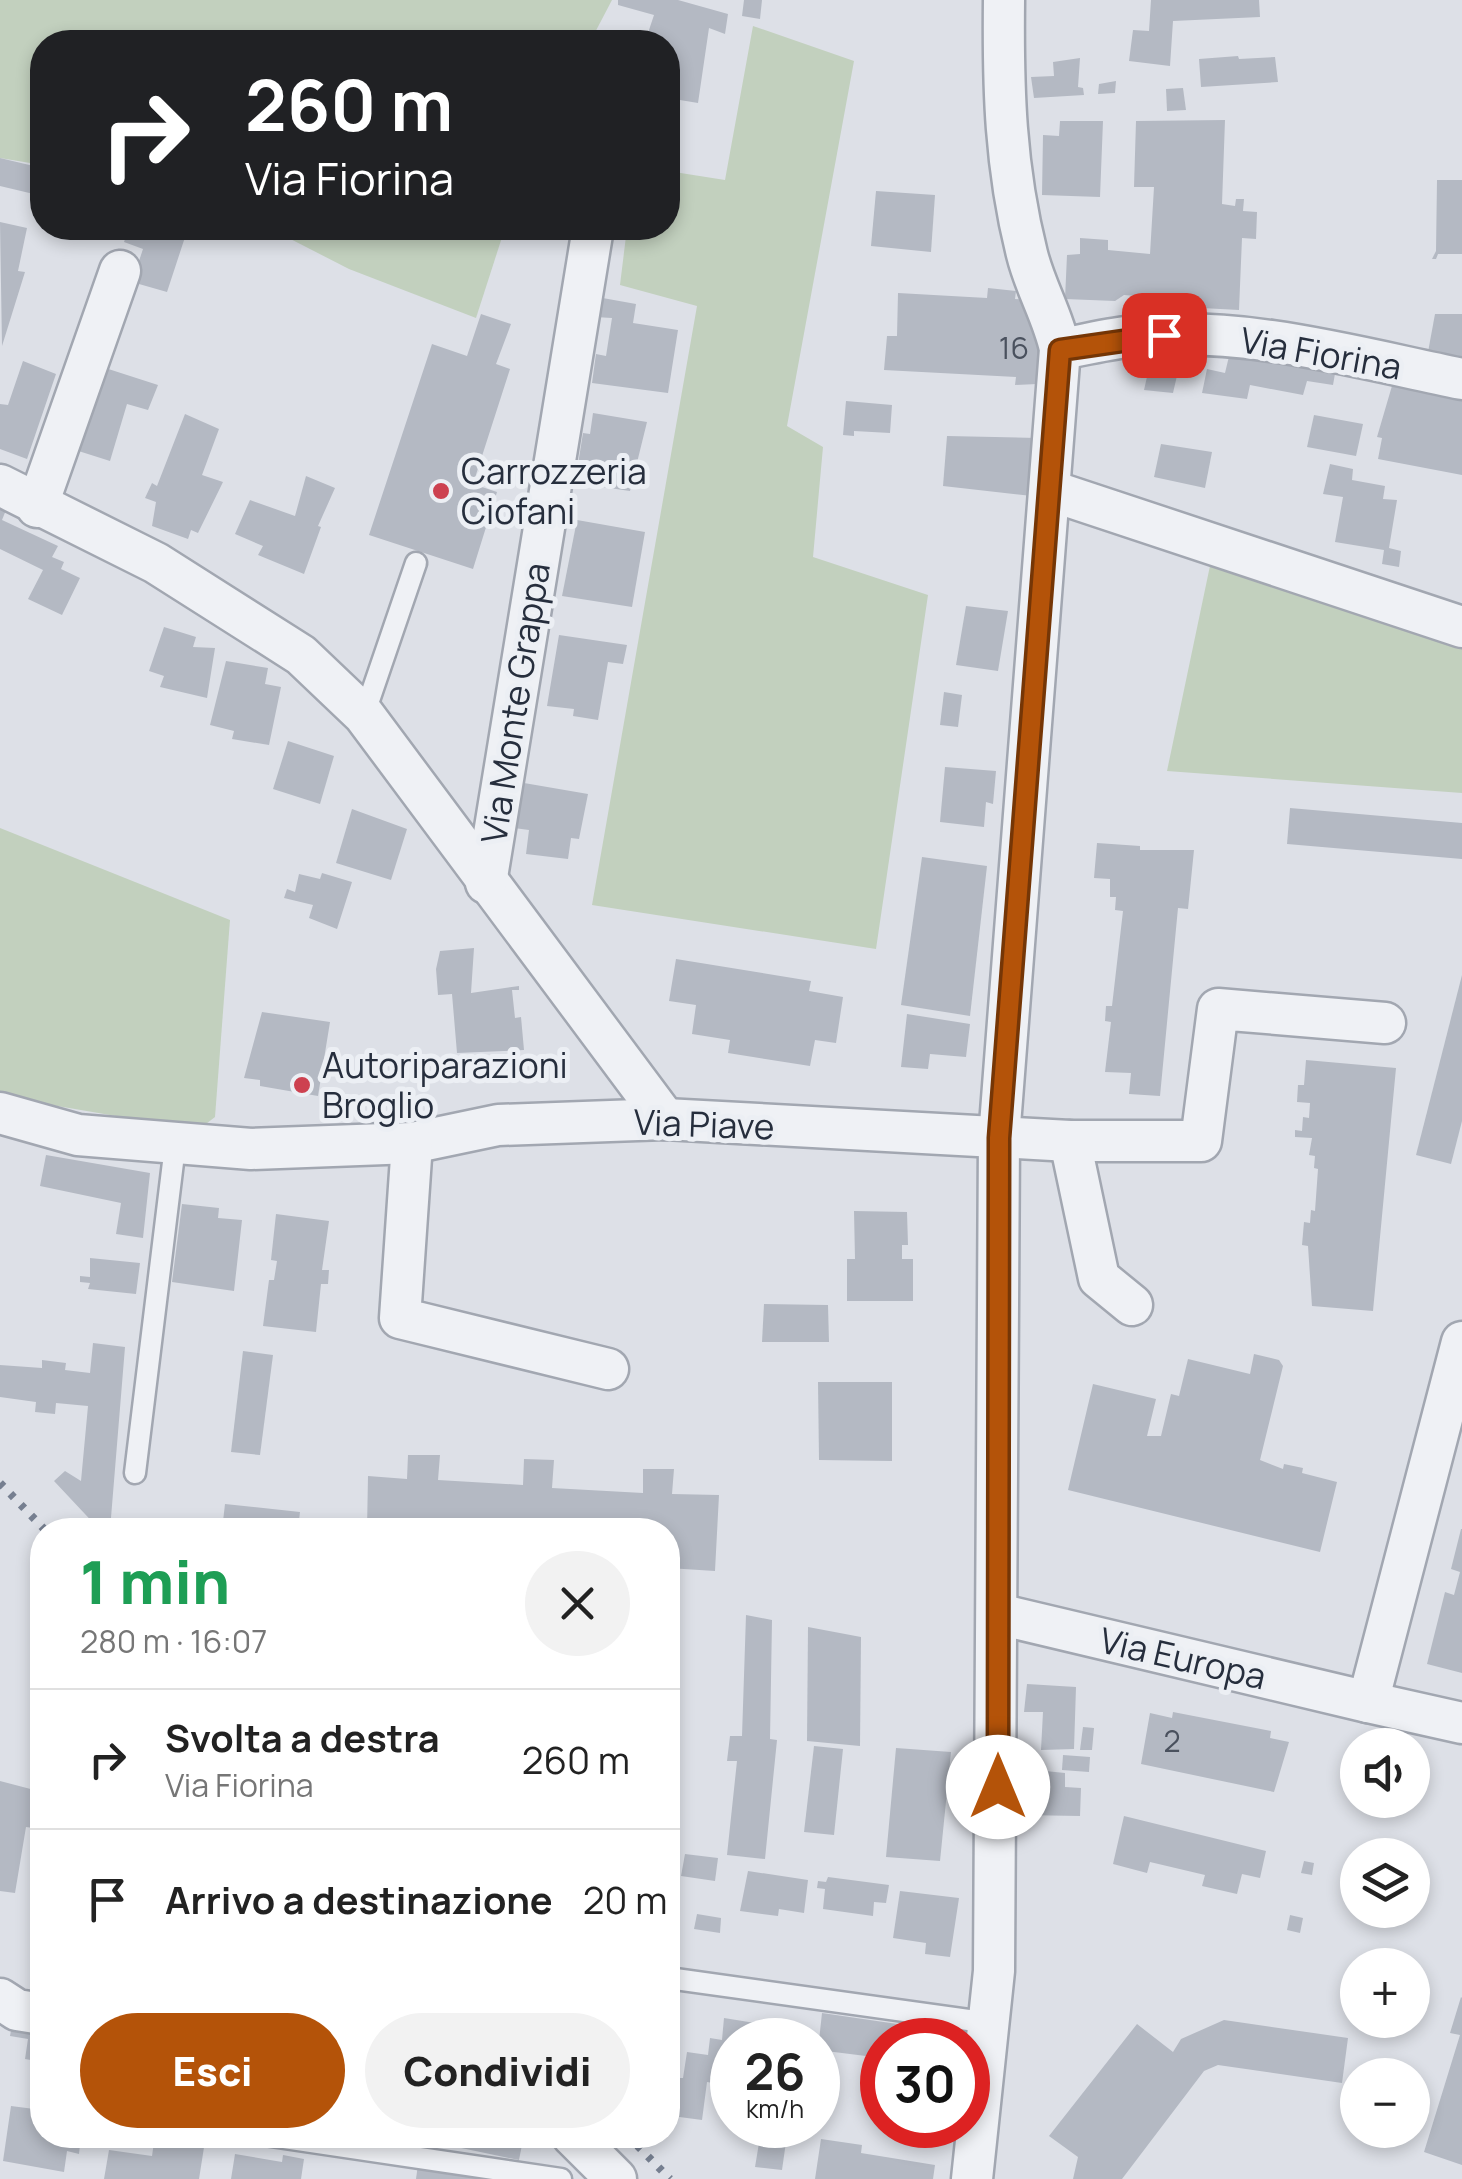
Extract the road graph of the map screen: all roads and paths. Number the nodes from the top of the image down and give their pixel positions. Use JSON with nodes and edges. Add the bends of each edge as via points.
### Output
{"nodes":[{"id":1,"x":1004,"y":0,"type":"edge"},
{"id":2,"x":590,"y":240,"type":"edge"},
{"id":3,"x":120,"y":271,"type":"dead end"},
{"id":4,"x":1060,"y":350,"type":"junction"},
{"id":5,"x":1462,"y":379,"type":"edge"},
{"id":6,"x":0,"y":484,"type":"edge"},
{"id":7,"x":1052,"y":491,"type":"junction"},
{"id":8,"x":37,"y":507,"type":"junction"},
{"id":9,"x":416,"y":563,"type":"dead end"},
{"id":10,"x":1462,"y":628,"type":"edge"},
{"id":11,"x":364,"y":715,"type":"junction"},
{"id":12,"x":486,"y":883,"type":"junction"},
{"id":13,"x":1386,"y":1023,"type":"dead end"},
{"id":14,"x":0,"y":1113,"type":"edge"},
{"id":15,"x":665,"y":1119,"type":"junction"},
{"id":16,"x":999,"y":1138,"type":"junction"},
{"id":17,"x":1070,"y":1141,"type":"junction"},
{"id":18,"x":412,"y":1142,"type":"junction"},
{"id":19,"x":176,"y":1146,"type":"junction"},
{"id":20,"x":1132,"y":1305,"type":"dead end"},
{"id":21,"x":1462,"y":1342,"type":"edge"},
{"id":22,"x":608,"y":1370,"type":"dead end"},
{"id":23,"x":135,"y":1473,"type":"dead end"},
{"id":24,"x":998,"y":1614,"type":"junction"},
{"id":25,"x":1368,"y":1702,"type":"junction"},
{"id":26,"x":1462,"y":1722,"type":"edge"},
{"id":27,"x":680,"y":1980,"type":"edge"},
{"id":28,"x":0,"y":2000,"type":"edge"},
{"id":29,"x":30,"y":2012,"type":"edge"},
{"id":30,"x":954,"y":2018,"type":"edge"},
{"id":31,"x":990,"y":2023,"type":"edge"},
{"id":32,"x":352,"y":2148,"type":"edge"},
{"id":33,"x":585,"y":2148,"type":"edge"},
{"id":34,"x":976,"y":2148,"type":"edge"},
{"id":35,"x":561,"y":2179,"type":"edge"},
{"id":36,"x":616,"y":2179,"type":"edge"},
{"id":37,"x":972,"y":2179,"type":"edge"}],
"edges":[{"from":1,"to":4,"type":"street","via":[[1002,122],[1028,257]]},
{"from":2,"to":12,"type":"street","name":"Via Monte Grappa"},
{"from":3,"to":8,"type":"street"},
{"from":4,"to":5,"type":"street","name":"Via Fiorina","via":[[1135,336],[1194,334],[1288,342]]},
{"from":4,"to":7,"type":"street"},
{"from":6,"to":8,"type":"street","name":"Via Monte Grappa"},
{"from":7,"to":10,"type":"street"},
{"from":7,"to":16,"type":"street"},
{"from":8,"to":11,"type":"street","name":"Via Monte Grappa","via":[[156,563],[301,655]]},
{"from":9,"to":11,"type":"lane"},
{"from":11,"to":12,"type":"street","name":"Via Monte Grappa"},
{"from":12,"to":15,"type":"street","name":"Via Monte Grappa"},
{"from":13,"to":17,"type":"street","name":"Via Piave","via":[[1218,1009],[1201,1141]]},
{"from":14,"to":19,"type":"street","name":"Via Piave","via":[[78,1135]]},
{"from":15,"to":16,"type":"street","name":"Via Piave"},
{"from":15,"to":18,"type":"street","name":"Via Piave","via":[[498,1125]]},
{"from":16,"to":17,"type":"street","name":"Via Piave"},
{"from":16,"to":24,"type":"street"},
{"from":17,"to":20,"type":"street","via":[[1099,1278]]},
{"from":18,"to":19,"type":"street","name":"Via Piave","via":[[250,1150]]},
{"from":18,"to":22,"type":"street","via":[[400,1318]]},
{"from":19,"to":23,"type":"lane"},
{"from":21,"to":25,"type":"street"},
{"from":24,"to":25,"type":"street","name":"Via Europa"},
{"from":24,"to":31,"type":"street"},
{"from":25,"to":26,"type":"street","name":"Via Europa"},
{"from":27,"to":30,"type":"lane"},
{"from":28,"to":29,"type":"street"},
{"from":32,"to":35,"type":"lane"},
{"from":33,"to":36,"type":"street"},
{"from":34,"to":37,"type":"street"}]}
